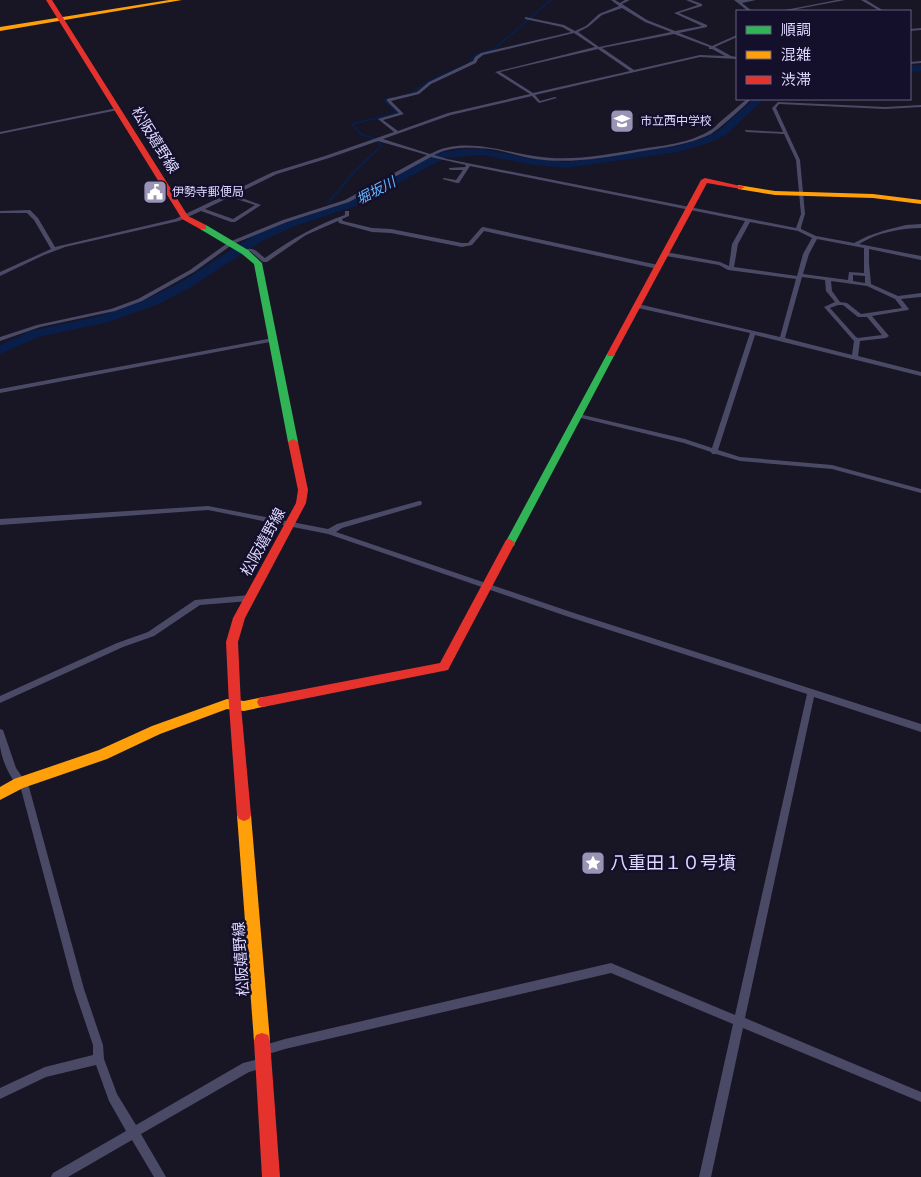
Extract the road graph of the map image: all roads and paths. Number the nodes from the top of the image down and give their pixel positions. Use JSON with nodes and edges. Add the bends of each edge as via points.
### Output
{"nodes":[{"id":1,"x":49,"y":0,"type":"edge"},
{"id":2,"x":165,"y":0,"type":"edge"},
{"id":3,"x":179,"y":0,"type":"edge"},
{"id":4,"x":613,"y":0,"type":"edge"},
{"id":5,"x":628,"y":0,"type":"edge"},
{"id":6,"x":688,"y":0,"type":"edge"},
{"id":7,"x":754,"y":0,"type":"edge"},
{"id":8,"x":843,"y":0,"type":"edge"},
{"id":9,"x":862,"y":0,"type":"edge"},
{"id":10,"x":737,"y":1,"type":"edge"},
{"id":11,"x":620,"y":4,"type":"junction"},
{"id":12,"x":749,"y":10,"type":"edge"},
{"id":13,"x":788,"y":10,"type":"edge"},
{"id":14,"x":880,"y":10,"type":"edge"},
{"id":15,"x":61,"y":18,"type":"junction"},
{"id":16,"x":529,"y":19,"type":"dead end"},
{"id":17,"x":0,"y":28,"type":"edge"},
{"id":18,"x":911,"y":29,"type":"edge"},
{"id":19,"x":921,"y":29,"type":"edge"},
{"id":20,"x":575,"y":32,"type":"junction"},
{"id":21,"x":675,"y":32,"type":"junction"},
{"id":22,"x":736,"y":36,"type":"edge"},
{"id":23,"x":712,"y":47,"type":"junction"},
{"id":24,"x":598,"y":48,"type":"junction"},
{"id":25,"x":700,"y":56,"type":"junction"},
{"id":26,"x":730,"y":58,"type":"junction"},
{"id":27,"x":736,"y":58,"type":"edge"},
{"id":28,"x":633,"y":71,"type":"junction"},
{"id":29,"x":532,"y":95,"type":"junction"},
{"id":30,"x":555,"y":98,"type":"dead end"},
{"id":31,"x":748,"y":100,"type":"edge"},
{"id":32,"x":834,"y":100,"type":"edge"},
{"id":33,"x":818,"y":101,"type":"edge"},
{"id":34,"x":835,"y":105,"type":"junction"},
{"id":35,"x":921,"y":106,"type":"edge"},
{"id":36,"x":117,"y":109,"type":"junction"},
{"id":37,"x":747,"y":131,"type":"dead end"},
{"id":38,"x":397,"y":132,"type":"junction"},
{"id":39,"x":0,"y":133,"type":"edge"},
{"id":40,"x":785,"y":133,"type":"junction"},
{"id":41,"x":376,"y":140,"type":"junction"},
{"id":42,"x":430,"y":154,"type":"junction"},
{"id":43,"x":469,"y":166,"type":"junction"},
{"id":44,"x":451,"y":169,"type":"dead end"},
{"id":45,"x":444,"y":179,"type":"dead end"},
{"id":46,"x":802,"y":194,"type":"junction"},
{"id":47,"x":230,"y":195,"type":"junction"},
{"id":48,"x":921,"y":202,"type":"edge"},
{"id":49,"x":202,"y":210,"type":"junction"},
{"id":50,"x":688,"y":210,"type":"junction"},
{"id":51,"x":0,"y":212,"type":"edge"},
{"id":52,"x":347,"y":212,"type":"dead end"},
{"id":53,"x":185,"y":217,"type":"junction"},
{"id":54,"x":339,"y":218,"type":"junction"},
{"id":55,"x":748,"y":220,"type":"junction"},
{"id":56,"x":921,"y":226,"type":"edge"},
{"id":57,"x":798,"y":230,"type":"junction"},
{"id":58,"x":815,"y":237,"type":"junction"},
{"id":59,"x":231,"y":243,"type":"junction"},
{"id":60,"x":856,"y":244,"type":"junction"},
{"id":61,"x":867,"y":248,"type":"junction"},
{"id":62,"x":54,"y":249,"type":"junction"},
{"id":63,"x":245,"y":252,"type":"junction"},
{"id":64,"x":666,"y":254,"type":"junction"},
{"id":65,"x":921,"y":258,"type":"edge"},
{"id":66,"x":658,"y":267,"type":"junction"},
{"id":67,"x":728,"y":268,"type":"junction"},
{"id":68,"x":0,"y":274,"type":"edge"},
{"id":69,"x":867,"y":275,"type":"junction"},
{"id":70,"x":799,"y":276,"type":"junction"},
{"id":71,"x":828,"y":280,"type":"junction"},
{"id":72,"x":850,"y":283,"type":"junction"},
{"id":73,"x":868,"y":285,"type":"junction"},
{"id":74,"x":921,"y":295,"type":"edge"},
{"id":75,"x":898,"y":298,"type":"junction"},
{"id":76,"x":838,"y":302,"type":"junction"},
{"id":77,"x":638,"y":306,"type":"junction"},
{"id":78,"x":868,"y":315,"type":"junction"},
{"id":79,"x":753,"y":332,"type":"junction"},
{"id":80,"x":0,"y":339,"type":"edge"},
{"id":81,"x":782,"y":339,"type":"junction"},
{"id":82,"x":273,"y":340,"type":"junction"},
{"id":83,"x":857,"y":340,"type":"junction"},
{"id":84,"x":855,"y":357,"type":"junction"},
{"id":85,"x":921,"y":374,"type":"edge"},
{"id":86,"x":0,"y":390,"type":"edge"},
{"id":87,"x":579,"y":416,"type":"junction"},
{"id":88,"x":714,"y":452,"type":"junction"},
{"id":89,"x":921,"y":491,"type":"edge"},
{"id":90,"x":419,"y":503,"type":"dead end"},
{"id":91,"x":0,"y":522,"type":"edge"},
{"id":92,"x":291,"y":524,"type":"junction"},
{"id":93,"x":329,"y":532,"type":"junction"},
{"id":94,"x":487,"y":586,"type":"junction"},
{"id":95,"x":250,"y":598,"type":"junction"},
{"id":96,"x":811,"y":693,"type":"junction"},
{"id":97,"x":0,"y":700,"type":"edge"},
{"id":98,"x":235,"y":706,"type":"junction"},
{"id":99,"x":921,"y":728,"type":"edge"},
{"id":100,"x":0,"y":733,"type":"edge"},
{"id":101,"x":19,"y":783,"type":"junction"},
{"id":102,"x":0,"y":794,"type":"edge"},
{"id":103,"x":739,"y":1020,"type":"junction"},
{"id":104,"x":262,"y":1051,"type":"junction"},
{"id":105,"x":99,"y":1059,"type":"junction"},
{"id":106,"x":263,"y":1063,"type":"junction"},
{"id":107,"x":0,"y":1094,"type":"edge"},
{"id":108,"x":921,"y":1097,"type":"edge"},
{"id":109,"x":134,"y":1133,"type":"junction"},
{"id":110,"x":56,"y":1177,"type":"edge"},
{"id":111,"x":160,"y":1177,"type":"edge"},
{"id":112,"x":271,"y":1177,"type":"edge"},
{"id":113,"x":705,"y":1177,"type":"edge"}],
"edges":[{"from":1,"to":15,"type":"main road","name":"松阪嬉野線"},
{"from":2,"to":15,"type":"main road"},
{"from":3,"to":15,"type":"main road"},
{"from":4,"to":11,"type":"street"},
{"from":5,"to":11,"type":"street"},
{"from":6,"to":21,"type":"street","via":[[701,5],[676,13],[706,26]]},
{"from":7,"to":10,"type":"street"},
{"from":8,"to":13,"type":"street"},
{"from":9,"to":14,"type":"street"},
{"from":10,"to":12,"type":"street"},
{"from":11,"to":20,"type":"street","via":[[621,7],[598,16],[592,25]]},
{"from":11,"to":21,"type":"street"},
{"from":15,"to":17,"type":"main road"},
{"from":15,"to":36,"type":"main road","name":"松阪嬉野線"},
{"from":16,"to":20,"type":"street","via":[[563,26]]},
{"from":18,"to":19,"type":"street"},
{"from":20,"to":24,"type":"street"},
{"from":20,"to":38,"type":"street","via":[[482,54],[475,62],[430,83],[418,93],[388,100],[402,114],[380,119]]},
{"from":21,"to":23,"type":"street"},
{"from":21,"to":24,"type":"street"},
{"from":22,"to":23,"type":"street"},
{"from":23,"to":25,"type":"street","via":[[698,54]]},
{"from":23,"to":26,"type":"street"},
{"from":24,"to":28,"type":"street"},
{"from":24,"to":29,"type":"street","via":[[497,72]]},
{"from":25,"to":26,"type":"street"},
{"from":25,"to":28,"type":"street"},
{"from":26,"to":27,"type":"street"},
{"from":28,"to":29,"type":"street"},
{"from":29,"to":30,"type":"street","via":[[539,102]]},
{"from":29,"to":38,"type":"street","via":[[450,114]]},
{"from":31,"to":42,"type":"street","via":[[711,132],[669,146],[562,160],[484,147],[451,148]]},
{"from":32,"to":34,"type":"street"},
{"from":33,"to":34,"type":"street"},
{"from":33,"to":40,"type":"street","via":[[778,103],[774,108]]},
{"from":34,"to":35,"type":"street"},
{"from":36,"to":39,"type":"street"},
{"from":36,"to":53,"type":"main road","name":"松阪嬉野線"},
{"from":37,"to":40,"type":"street"},
{"from":38,"to":41,"type":"street"},
{"from":40,"to":46,"type":"street","via":[[798,160]]},
{"from":41,"to":42,"type":"street"},
{"from":41,"to":47,"type":"street","via":[[275,174]]},
{"from":42,"to":43,"type":"street"},
{"from":42,"to":59,"type":"street","via":[[347,201]]},
{"from":43,"to":44,"type":"street"},
{"from":43,"to":45,"type":"street","via":[[457,182]]},
{"from":43,"to":50,"type":"street"},
{"from":46,"to":48,"type":"main road"},
{"from":46,"to":50,"type":"main road","via":[[705,180]]},
{"from":46,"to":57,"type":"street","via":[[803,214]]},
{"from":47,"to":49,"type":"street"},
{"from":47,"to":49,"type":"street","via":[[260,206],[233,221]]},
{"from":49,"to":53,"type":"street"},
{"from":50,"to":55,"type":"street"},
{"from":50,"to":64,"type":"main road"},
{"from":51,"to":62,"type":"street","via":[[28,211]]},
{"from":52,"to":54,"type":"street","via":[[347,216]]},
{"from":53,"to":59,"type":"main road","name":"松阪嬉野線"},
{"from":53,"to":62,"type":"street"},
{"from":54,"to":63,"type":"street","via":[[296,238],[265,261],[250,249]]},
{"from":54,"to":66,"type":"street","via":[[341,222],[372,230],[462,245],[470,244],[483,229]]},
{"from":55,"to":57,"type":"street"},
{"from":55,"to":67,"type":"street","via":[[736,244],[732,266]]},
{"from":56,"to":60,"type":"street","via":[[900,227],[866,237]]},
{"from":57,"to":58,"type":"street"},
{"from":58,"to":60,"type":"street"},
{"from":58,"to":70,"type":"street"},
{"from":59,"to":63,"type":"main road","name":"松阪嬉野線"},
{"from":59,"to":80,"type":"street","via":[[192,271],[140,300]]},
{"from":60,"to":61,"type":"street"},
{"from":61,"to":65,"type":"street"},
{"from":61,"to":69,"type":"street"},
{"from":62,"to":68,"type":"street"},
{"from":63,"to":82,"type":"main road","name":"松阪嬉野線","via":[[258,263]]},
{"from":64,"to":66,"type":"main road"},
{"from":64,"to":67,"type":"street"},
{"from":66,"to":77,"type":"main road"},
{"from":67,"to":70,"type":"street"},
{"from":69,"to":72,"type":"street","via":[[851,273]]},
{"from":69,"to":73,"type":"street"},
{"from":70,"to":71,"type":"street"},
{"from":70,"to":81,"type":"street"},
{"from":71,"to":72,"type":"street"},
{"from":71,"to":76,"type":"street","via":[[830,291]]},
{"from":72,"to":73,"type":"street"},
{"from":73,"to":75,"type":"street"},
{"from":74,"to":75,"type":"street"},
{"from":75,"to":78,"type":"street","via":[[906,309]]},
{"from":76,"to":78,"type":"street","via":[[860,316]]},
{"from":76,"to":83,"type":"street","via":[[828,307],[829,310]]},
{"from":77,"to":79,"type":"street"},
{"from":77,"to":87,"type":"main road"},
{"from":78,"to":83,"type":"street","via":[[886,336]]},
{"from":79,"to":81,"type":"street"},
{"from":79,"to":88,"type":"street"},
{"from":81,"to":84,"type":"street"},
{"from":82,"to":86,"type":"street"},
{"from":82,"to":92,"type":"main road","name":"松阪嬉野線","via":[[303,490]]},
{"from":83,"to":84,"type":"street"},
{"from":84,"to":85,"type":"street"},
{"from":87,"to":88,"type":"street","via":[[685,441]]},
{"from":87,"to":94,"type":"main road"},
{"from":88,"to":89,"type":"street","via":[[740,459],[832,468]]},
{"from":90,"to":93,"type":"street"},
{"from":91,"to":92,"type":"street","via":[[208,508]]},
{"from":92,"to":93,"type":"street"},
{"from":92,"to":95,"type":"main road","name":"松阪嬉野線"},
{"from":93,"to":94,"type":"street"},
{"from":94,"to":96,"type":"street"},
{"from":94,"to":98,"type":"main road","via":[[444,667]]},
{"from":95,"to":97,"type":"street","via":[[198,602],[151,634]]},
{"from":95,"to":98,"type":"main road","name":"松阪嬉野線","via":[[239,618],[232,642]]},
{"from":96,"to":99,"type":"street"},
{"from":96,"to":103,"type":"street"},
{"from":98,"to":101,"type":"main road","via":[[227,704]]},
{"from":98,"to":104,"type":"main road","name":"松阪嬉野線"},
{"from":100,"to":101,"type":"street"},
{"from":101,"to":102,"type":"main road"},
{"from":101,"to":105,"type":"street","via":[[25,787],[98,1045]]},
{"from":103,"to":104,"type":"street","via":[[611,968],[604,968]]},
{"from":103,"to":108,"type":"street"},
{"from":103,"to":113,"type":"street"},
{"from":104,"to":106,"type":"main road","name":"松阪嬉野線"},
{"from":105,"to":107,"type":"street","via":[[45,1072]]},
{"from":105,"to":109,"type":"street","via":[[113,1097]]},
{"from":106,"to":109,"type":"street","via":[[248,1067]]},
{"from":106,"to":112,"type":"main road","name":"松阪嬉野線"},
{"from":109,"to":110,"type":"street"},
{"from":109,"to":111,"type":"street"}]}
